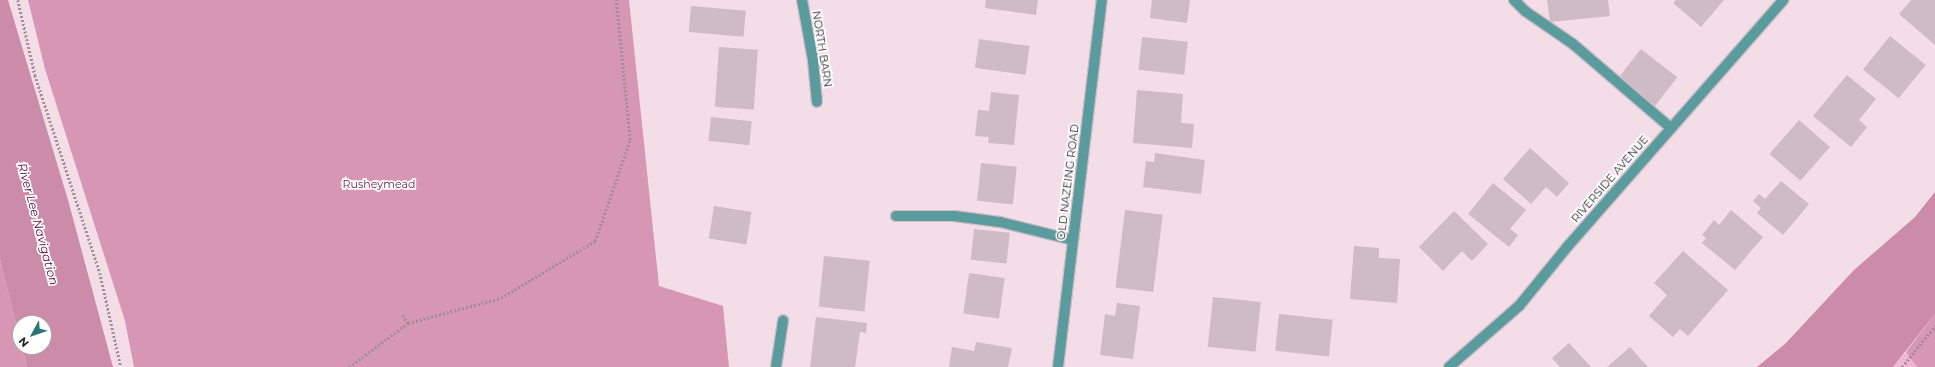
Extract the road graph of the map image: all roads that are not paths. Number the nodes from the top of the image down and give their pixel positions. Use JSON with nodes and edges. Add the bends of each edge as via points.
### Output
{"nodes":[{"id":1,"x":802,"y":0,"type":"edge"},
{"id":2,"x":1102,"y":0,"type":"edge"},
{"id":3,"x":1514,"y":0,"type":"edge"},
{"id":4,"x":1783,"y":0,"type":"edge"},
{"id":5,"x":817,"y":102,"type":"dead end"},
{"id":6,"x":1671,"y":128,"type":"junction"},
{"id":7,"x":896,"y":216,"type":"dead end"},
{"id":8,"x":1073,"y":240,"type":"junction"},
{"id":9,"x":783,"y":321,"type":"dead end"},
{"id":10,"x":776,"y":367,"type":"edge"},
{"id":11,"x":1058,"y":367,"type":"edge"},
{"id":12,"x":1449,"y":367,"type":"edge"}],
"edges":[{"from":1,"to":5,"type":"street","name":"NORTH BARN","via":[[813,60]]},
{"from":2,"to":8,"type":"street","name":"OLD NAZEING ROAD"},
{"from":3,"to":6,"type":"street","via":[[1525,11],[1573,44]]},
{"from":4,"to":6,"type":"street","name":"RIVERSIDE AVENUE"},
{"from":6,"to":12,"type":"street","name":"RIVERSIDE AVENUE","via":[[1568,246],[1520,306]]},
{"from":7,"to":8,"type":"street","via":[[954,216],[1000,222]]},
{"from":8,"to":11,"type":"street","name":"OLD NAZEING ROAD"},
{"from":9,"to":10,"type":"street"}]}
